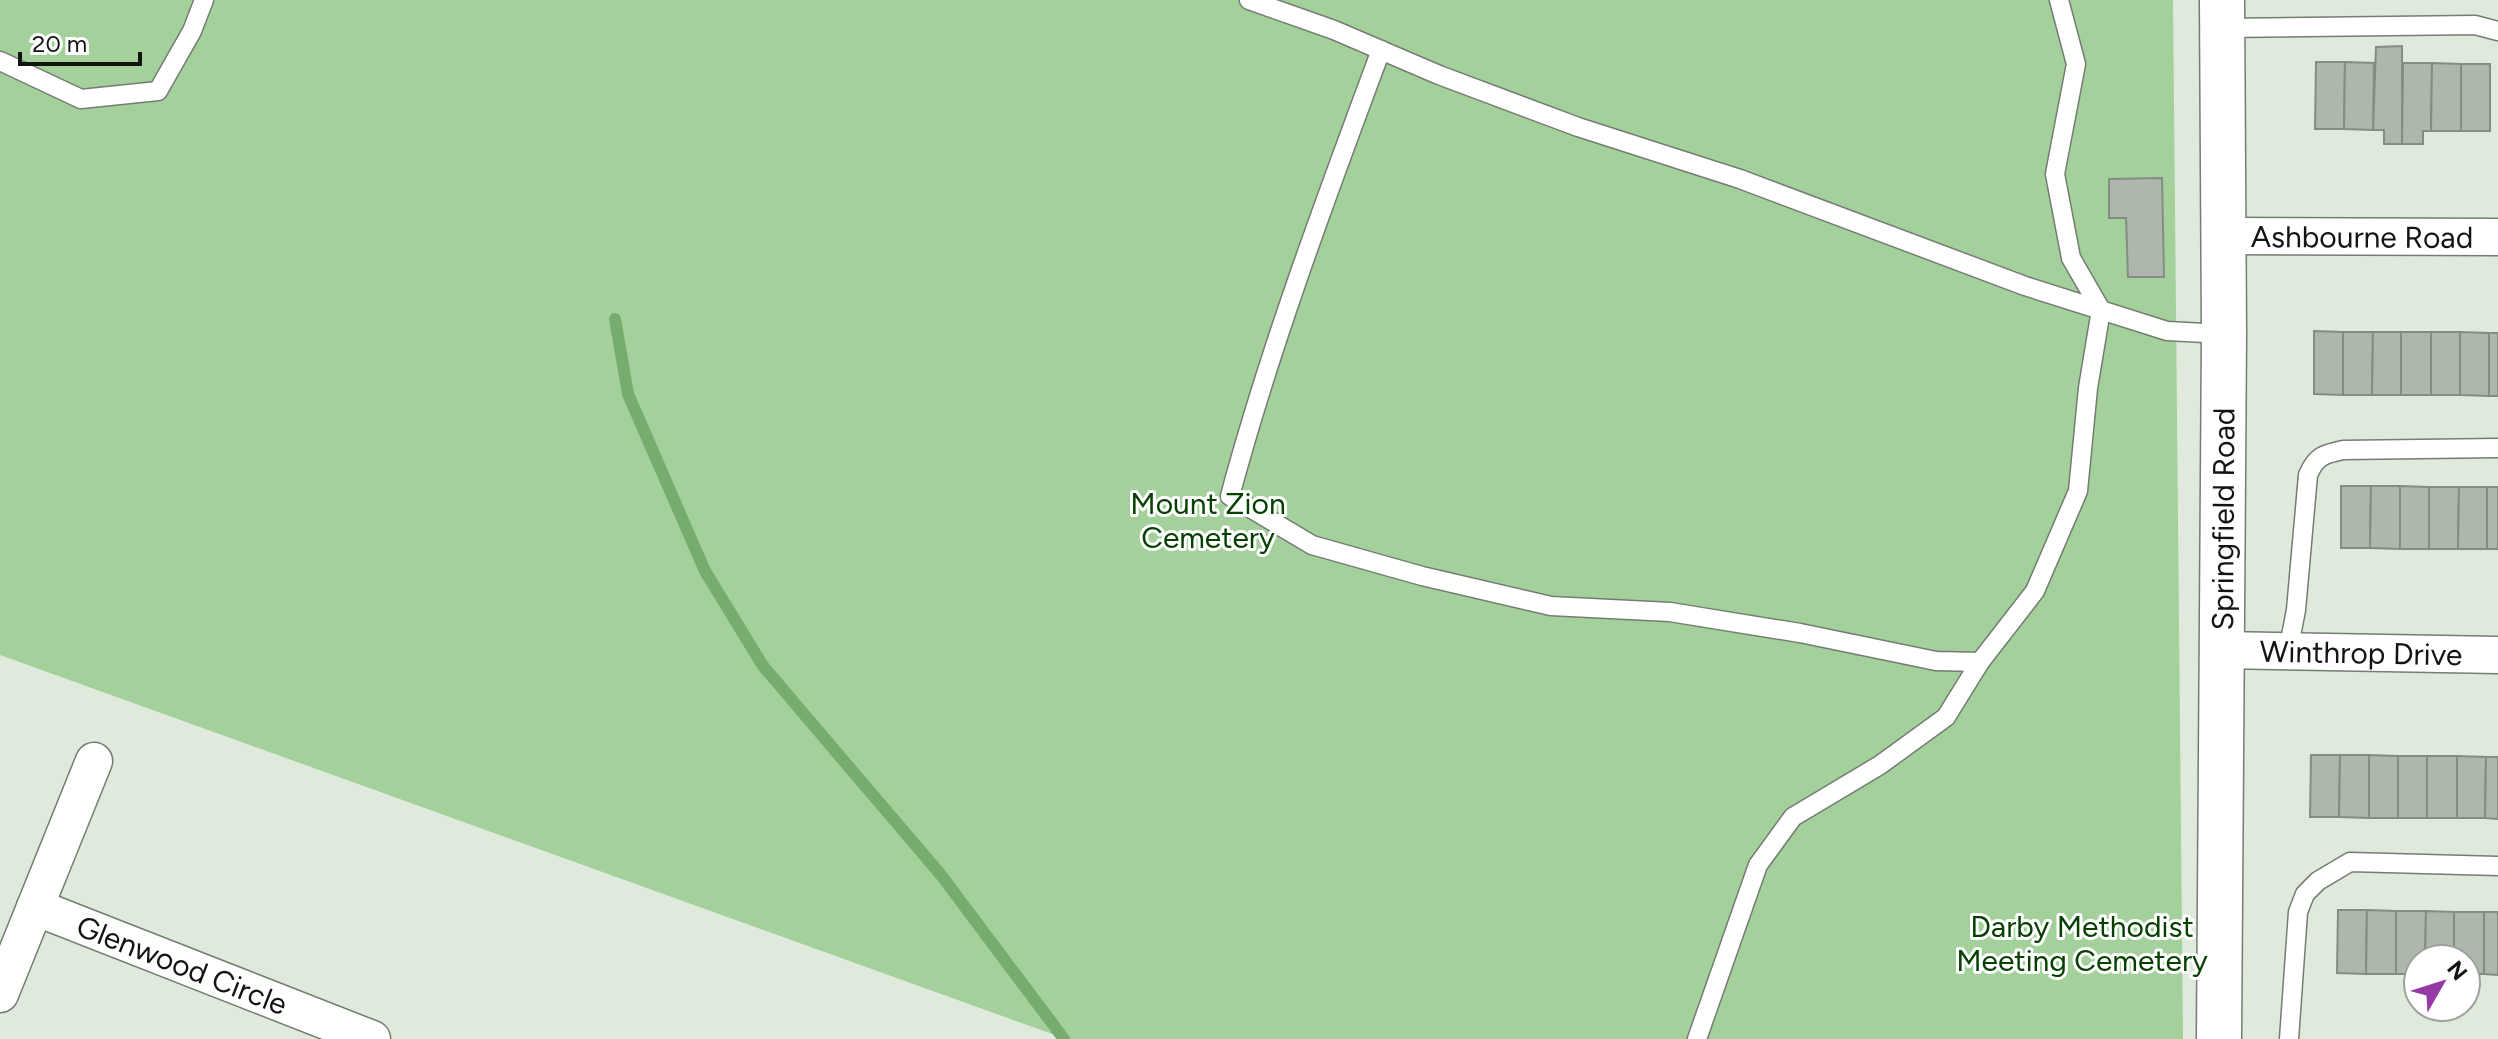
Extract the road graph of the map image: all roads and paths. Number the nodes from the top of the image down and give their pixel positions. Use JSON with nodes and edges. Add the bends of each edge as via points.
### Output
{"nodes":[{"id":1,"x":204,"y":0,"type":"edge"},
{"id":2,"x":2059,"y":0,"type":"edge"},
{"id":3,"x":1258,"y":2,"type":"edge"},
{"id":4,"x":2222,"y":14,"type":"edge"},
{"id":5,"x":2498,"y":31,"type":"edge"},
{"id":6,"x":1381,"y":50,"type":"junction"},
{"id":7,"x":0,"y":61,"type":"edge"},
{"id":8,"x":2224,"y":236,"type":"junction"},
{"id":9,"x":2498,"y":237,"type":"edge"},
{"id":10,"x":2101,"y":310,"type":"junction"},
{"id":11,"x":2224,"y":334,"type":"junction"},
{"id":12,"x":2498,"y":448,"type":"edge"},
{"id":13,"x":2223,"y":650,"type":"junction"},
{"id":14,"x":2288,"y":651,"type":"junction"},
{"id":15,"x":2498,"y":655,"type":"edge"},
{"id":16,"x":1980,"y":662,"type":"junction"},
{"id":17,"x":94,"y":761,"type":"dead end"},
{"id":18,"x":2498,"y":866,"type":"edge"},
{"id":19,"x":35,"y":907,"type":"junction"},
{"id":20,"x":0,"y":994,"type":"edge"},
{"id":21,"x":372,"y":1039,"type":"edge"},
{"id":22,"x":1697,"y":1039,"type":"edge"},
{"id":23,"x":2219,"y":1039,"type":"edge"},
{"id":24,"x":2289,"y":1039,"type":"edge"}],
"edges":[{"from":1,"to":7,"type":"lane","via":[[158,91],[81,99]]},
{"from":2,"to":10,"type":"lane","via":[[2076,64],[2055,174],[2071,258]]},
{"from":3,"to":6,"type":"lane"},
{"from":4,"to":5,"type":"lane","via":[[2475,25]]},
{"from":4,"to":8,"type":"main road","name":"Springfield Road"},
{"from":6,"to":10,"type":"lane","via":[[1578,127],[1740,179]]},
{"from":6,"to":16,"type":"lane","via":[[1282,321],[1230,496],[1312,545],[1551,606],[1670,612],[1936,661]]},
{"from":8,"to":9,"type":"street","name":"Ashbourne Road"},
{"from":8,"to":11,"type":"main road","name":"Springfield Road"},
{"from":10,"to":11,"type":"lane","via":[[2167,331]]},
{"from":10,"to":16,"type":"lane","via":[[2078,491],[2035,591]]},
{"from":11,"to":13,"type":"main road","name":"Springfield Road"},
{"from":12,"to":14,"type":"lane","via":[[2343,450],[2315,460],[2308,475]]},
{"from":13,"to":14,"type":"street","name":"Winthrop Drive"},
{"from":13,"to":23,"type":"main road","name":"Springfield Road"},
{"from":14,"to":15,"type":"street","name":"Winthrop Drive"},
{"from":16,"to":22,"type":"lane","via":[[1946,717],[1880,765],[1793,817],[1758,865]]},
{"from":17,"to":19,"type":"street"},
{"from":18,"to":24,"type":"lane","via":[[2350,862],[2318,881],[2298,912]]},
{"from":19,"to":20,"type":"street"},
{"from":19,"to":21,"type":"street","name":"Glenwood Circle"}]}
